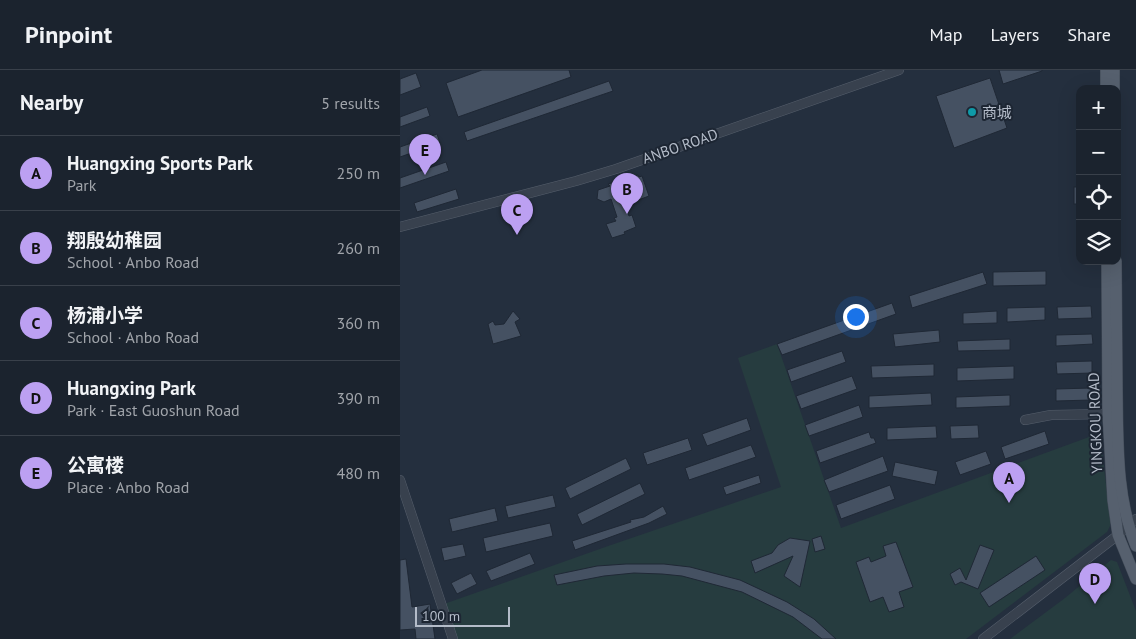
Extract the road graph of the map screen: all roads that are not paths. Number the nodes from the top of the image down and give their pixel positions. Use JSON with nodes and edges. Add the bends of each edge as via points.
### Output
{"nodes":[{"id":1,"x":899,"y":70,"type":"edge"},
{"id":2,"x":1106,"y":70,"type":"edge"},
{"id":3,"x":1114,"y":70,"type":"edge"},
{"id":4,"x":1106,"y":85,"type":"edge"},
{"id":5,"x":1114,"y":85,"type":"edge"},
{"id":6,"x":400,"y":227,"type":"edge"},
{"id":7,"x":1107,"y":265,"type":"edge"},
{"id":8,"x":1116,"y":265,"type":"edge"},
{"id":9,"x":1108,"y":414,"type":"junction"},
{"id":10,"x":1025,"y":420,"type":"dead end"},
{"id":11,"x":400,"y":480,"type":"edge"},
{"id":12,"x":1132,"y":522,"type":"edge"},
{"id":13,"x":1118,"y":535,"type":"junction"},
{"id":14,"x":1136,"y":546,"type":"edge"},
{"id":15,"x":1136,"y":579,"type":"edge"},
{"id":16,"x":454,"y":639,"type":"edge"},
{"id":17,"x":983,"y":639,"type":"edge"}],
"edges":[{"from":1,"to":6,"type":"street","name":"ANBO ROAD","via":[[616,169]]},
{"from":2,"to":4,"type":"main road"},
{"from":3,"to":5,"type":"main road"},
{"from":7,"to":9,"type":"main road","name":"YINGKOU ROAD"},
{"from":8,"to":12,"type":"main road","name":"YINGKOU ROAD","via":[[1118,452],[1123,505]]},
{"from":9,"to":10,"type":"street","via":[[1051,415]]},
{"from":9,"to":13,"type":"main road","name":"YINGKOU ROAD"},
{"from":11,"to":16,"type":"street"},
{"from":12,"to":13,"type":"street"},
{"from":12,"to":14,"type":"main road","name":"YINGKOU ROAD"},
{"from":13,"to":15,"type":"main road","name":"YINGKOU ROAD"},
{"from":13,"to":17,"type":"street"}]}
